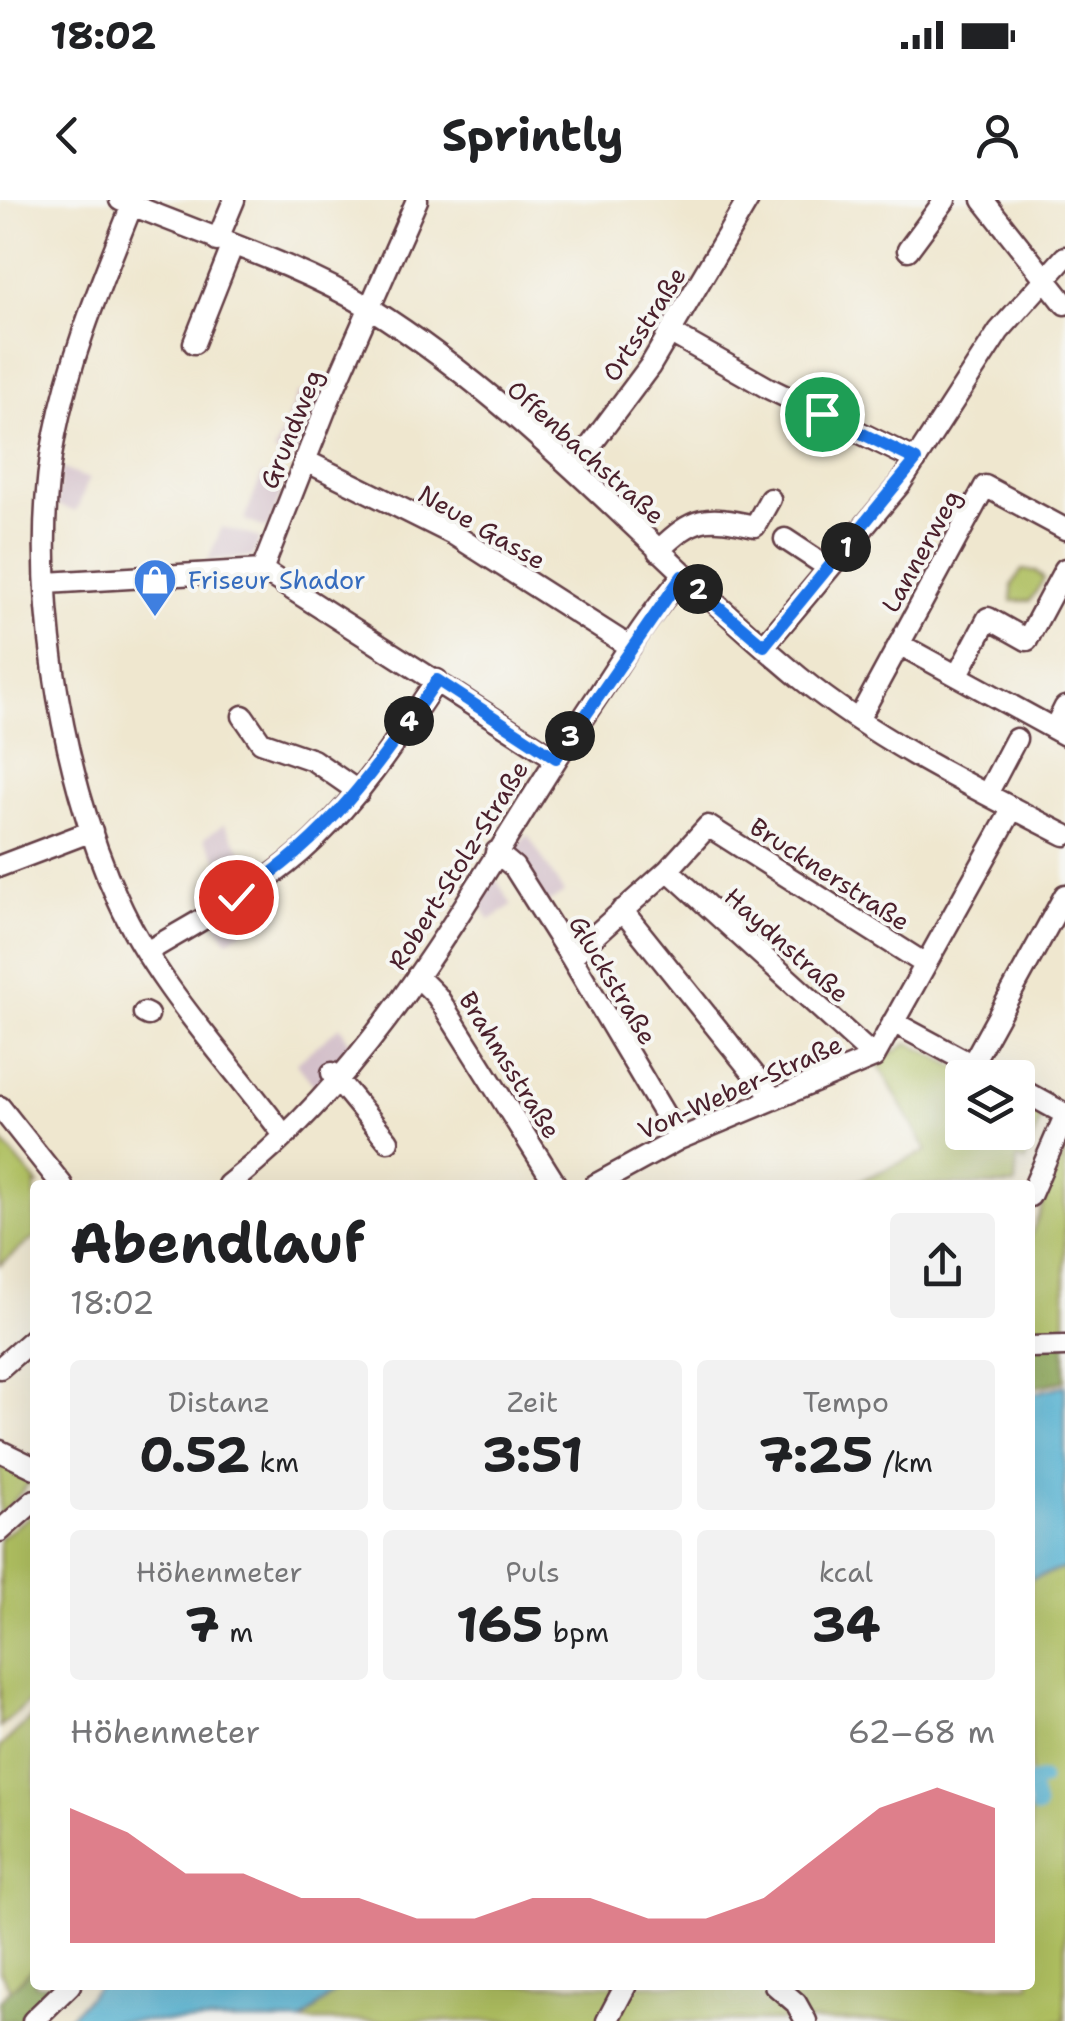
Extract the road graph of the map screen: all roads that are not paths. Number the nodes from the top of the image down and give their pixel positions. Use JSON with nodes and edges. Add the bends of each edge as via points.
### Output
{"nodes":[{"id":1,"x":234,"y":200,"type":"edge"},
{"id":2,"x":417,"y":200,"type":"edge"},
{"id":3,"x":748,"y":200,"type":"edge"},
{"id":4,"x":944,"y":200,"type":"edge"},
{"id":5,"x":984,"y":200,"type":"edge"},
{"id":6,"x":126,"y":203,"type":"edge"},
{"id":7,"x":225,"y":244,"type":"junction"},
{"id":8,"x":908,"y":250,"type":"dead end"},
{"id":9,"x":1065,"y":256,"type":"edge"},
{"id":10,"x":1041,"y":278,"type":"junction"},
{"id":11,"x":1065,"y":304,"type":"edge"},
{"id":12,"x":369,"y":308,"type":"junction"},
{"id":13,"x":671,"y":332,"type":"junction"},
{"id":14,"x":194,"y":342,"type":"dead end"},
{"id":15,"x":304,"y":460,"type":"junction"},
{"id":16,"x":916,"y":460,"type":"junction"},
{"id":17,"x":573,"y":469,"type":"junction"},
{"id":18,"x":770,"y":499,"type":"dead end"},
{"id":19,"x":1055,"y":527,"type":"edge"},
{"id":20,"x":785,"y":539,"type":"dead end"},
{"id":21,"x":658,"y":551,"type":"junction"},
{"id":22,"x":829,"y":568,"type":"junction"},
{"id":23,"x":262,"y":570,"type":"junction"},
{"id":24,"x":1065,"y":570,"type":"edge"},
{"id":25,"x":23,"y":575,"type":"dead end"},
{"id":26,"x":682,"y":576,"type":"junction"},
{"id":27,"x":46,"y":578,"type":"junction"},
{"id":28,"x":899,"y":644,"type":"junction"},
{"id":29,"x":630,"y":646,"type":"junction"},
{"id":30,"x":764,"y":646,"type":"junction"},
{"id":31,"x":956,"y":676,"type":"junction"},
{"id":32,"x":437,"y":680,"type":"junction"},
{"id":33,"x":1065,"y":707,"type":"edge"},
{"id":34,"x":243,"y":716,"type":"dead end"},
{"id":35,"x":858,"y":720,"type":"junction"},
{"id":36,"x":1059,"y":732,"type":"edge"},
{"id":37,"x":1016,"y":738,"type":"dead end"},
{"id":38,"x":556,"y":758,"type":"junction"},
{"id":39,"x":359,"y":792,"type":"junction"},
{"id":40,"x":987,"y":794,"type":"junction"},
{"id":41,"x":1013,"y":808,"type":"junction"},
{"id":42,"x":92,"y":832,"type":"junction"},
{"id":43,"x":1065,"y":835,"type":"edge"},
{"id":44,"x":496,"y":852,"type":"junction"},
{"id":45,"x":0,"y":866,"type":"edge"},
{"id":46,"x":668,"y":870,"type":"junction"},
{"id":47,"x":1065,"y":895,"type":"edge"},
{"id":48,"x":622,"y":910,"type":"junction"},
{"id":49,"x":146,"y":952,"type":"junction"},
{"id":50,"x":571,"y":957,"type":"junction"},
{"id":51,"x":924,"y":964,"type":"junction"},
{"id":52,"x":417,"y":976,"type":"junction"},
{"id":53,"x":893,"y":1022,"type":"junction"},
{"id":54,"x":874,"y":1057,"type":"junction"},
{"id":55,"x":964,"y":1060,"type":"edge"},
{"id":56,"x":974,"y":1060,"type":"edge"},
{"id":57,"x":335,"y":1076,"type":"junction"},
{"id":58,"x":773,"y":1098,"type":"junction"},
{"id":59,"x":1035,"y":1098,"type":"edge"},
{"id":60,"x":0,"y":1108,"type":"edge"},
{"id":61,"x":1065,"y":1115,"type":"edge"},
{"id":62,"x":283,"y":1134,"type":"junction"},
{"id":63,"x":679,"y":1139,"type":"junction"},
{"id":64,"x":388,"y":1141,"type":"dead end"},
{"id":65,"x":252,"y":1166,"type":"junction"},
{"id":66,"x":58,"y":1180,"type":"edge"},
{"id":67,"x":234,"y":1180,"type":"edge"},
{"id":68,"x":262,"y":1180,"type":"edge"},
{"id":69,"x":553,"y":1180,"type":"edge"},
{"id":70,"x":604,"y":1180,"type":"edge"},
{"id":71,"x":1035,"y":1184,"type":"edge"},
{"id":72,"x":30,"y":1341,"type":"edge"},
{"id":73,"x":1065,"y":1346,"type":"edge"},
{"id":74,"x":1035,"y":1347,"type":"edge"},
{"id":75,"x":0,"y":1368,"type":"edge"},
{"id":76,"x":0,"y":1451,"type":"edge"},
{"id":77,"x":30,"y":1466,"type":"edge"},
{"id":78,"x":30,"y":1504,"type":"edge"},
{"id":79,"x":0,"y":1531,"type":"edge"},
{"id":80,"x":65,"y":1990,"type":"edge"},
{"id":81,"x":623,"y":1990,"type":"edge"},
{"id":82,"x":781,"y":1990,"type":"edge"},
{"id":83,"x":33,"y":2021,"type":"edge"},
{"id":84,"x":607,"y":2021,"type":"edge"},
{"id":85,"x":806,"y":2021,"type":"edge"}],
"edges":[{"from":1,"to":7,"type":"street"},
{"from":2,"to":12,"type":"street","name":"Grundweg"},
{"from":3,"to":13,"type":"street","name":"Ortsstraße"},
{"from":4,"to":8,"type":"street"},
{"from":5,"to":10,"type":"street"},
{"from":6,"to":7,"type":"street","name":"Offenbachstraße"},
{"from":6,"to":27,"type":"street","via":[[63,399],[48,475]]},
{"from":7,"to":12,"type":"street","name":"Offenbachstraße"},
{"from":7,"to":14,"type":"street"},
{"from":9,"to":10,"type":"street"},
{"from":10,"to":11,"type":"street"},
{"from":10,"to":16,"type":"street"},
{"from":12,"to":15,"type":"street","name":"Grundweg"},
{"from":12,"to":17,"type":"street","name":"Offenbachstraße"},
{"from":13,"to":16,"type":"street"},
{"from":13,"to":17,"type":"street","name":"Ortsstraße"},
{"from":15,"to":23,"type":"street","name":"Grundweg"},
{"from":15,"to":29,"type":"street","name":"Neue Gasse","via":[[453,534]]},
{"from":16,"to":22,"type":"street"},
{"from":17,"to":21,"type":"street","name":"Offenbachstraße"},
{"from":18,"to":21,"type":"street","via":[[755,526],[686,523]]},
{"from":19,"to":28,"type":"street","name":"Lannerweg","via":[[985,486]]},
{"from":20,"to":22,"type":"street"},
{"from":21,"to":26,"type":"street","name":"Offenbachstraße"},
{"from":22,"to":30,"type":"street"},
{"from":23,"to":27,"type":"street"},
{"from":23,"to":32,"type":"street"},
{"from":24,"to":31,"type":"street","via":[[1030,642],[988,618]]},
{"from":25,"to":27,"type":"street"},
{"from":26,"to":29,"type":"street","name":"Robert-Stolz-Straße"},
{"from":26,"to":30,"type":"street","name":"Offenbachstraße"},
{"from":27,"to":42,"type":"street","via":[[68,740]]},
{"from":28,"to":31,"type":"street"},
{"from":28,"to":35,"type":"street","name":"Lannerweg"},
{"from":29,"to":38,"type":"street","name":"Robert-Stolz-Straße"},
{"from":30,"to":35,"type":"street","name":"Offenbachstraße"},
{"from":31,"to":36,"type":"street"},
{"from":32,"to":38,"type":"street"},
{"from":32,"to":39,"type":"street"},
{"from":33,"to":36,"type":"street"},
{"from":34,"to":39,"type":"street","via":[[261,742],[313,760]]},
{"from":35,"to":40,"type":"street","name":"Offenbachstraße"},
{"from":37,"to":40,"type":"street"},
{"from":38,"to":44,"type":"street","name":"Robert-Stolz-Straße"},
{"from":39,"to":49,"type":"street","via":[[274,872]]},
{"from":40,"to":41,"type":"street","name":"Offenbachstraße"},
{"from":41,"to":43,"type":"street","name":"Offenbachstraße"},
{"from":41,"to":51,"type":"street","name":"Von-Weber-Straße"},
{"from":42,"to":45,"type":"street"},
{"from":42,"to":49,"type":"street","via":[[94,857]]},
{"from":44,"to":50,"type":"street","name":"Gluckstraße","via":[[514,867]]},
{"from":44,"to":52,"type":"street","name":"Robert-Stolz-Straße"},
{"from":46,"to":48,"type":"street"},
{"from":46,"to":51,"type":"street","name":"Brucknerstraße","via":[[708,826]]},
{"from":46,"to":54,"type":"street","name":"Haydnstraße"},
{"from":47,"to":56,"type":"street"},
{"from":48,"to":50,"type":"street"},
{"from":48,"to":58,"type":"street"},
{"from":49,"to":62,"type":"street"},
{"from":50,"to":63,"type":"street","name":"Gluckstraße"},
{"from":51,"to":53,"type":"street","name":"Von-Weber-Straße"},
{"from":52,"to":57,"type":"street","name":"Robert-Stolz-Straße","via":[[372,1044]]},
{"from":52,"to":69,"type":"street","name":"Brahmsstraße","via":[[437,996]]},
{"from":53,"to":54,"type":"street","name":"Von-Weber-Straße"},
{"from":53,"to":55,"type":"street"},
{"from":54,"to":58,"type":"street","name":"Von-Weber-Straße"},
{"from":57,"to":62,"type":"street","name":"Robert-Stolz-Straße"},
{"from":57,"to":64,"type":"street"},
{"from":58,"to":63,"type":"street","name":"Von-Weber-Straße"},
{"from":59,"to":61,"type":"street"},
{"from":60,"to":66,"type":"street"},
{"from":61,"to":71,"type":"street"},
{"from":62,"to":65,"type":"street","name":"Robert-Stolz-Straße"},
{"from":63,"to":70,"type":"street","name":"Von-Weber-Straße"},
{"from":65,"to":67,"type":"street","name":"Robert-Stolz-Straße"},
{"from":65,"to":68,"type":"street"},
{"from":72,"to":75,"type":"street"},
{"from":73,"to":74,"type":"street"},
{"from":76,"to":77,"type":"street"},
{"from":78,"to":79,"type":"street"},
{"from":80,"to":83,"type":"street"},
{"from":81,"to":84,"type":"street"},
{"from":82,"to":85,"type":"street"}]}
